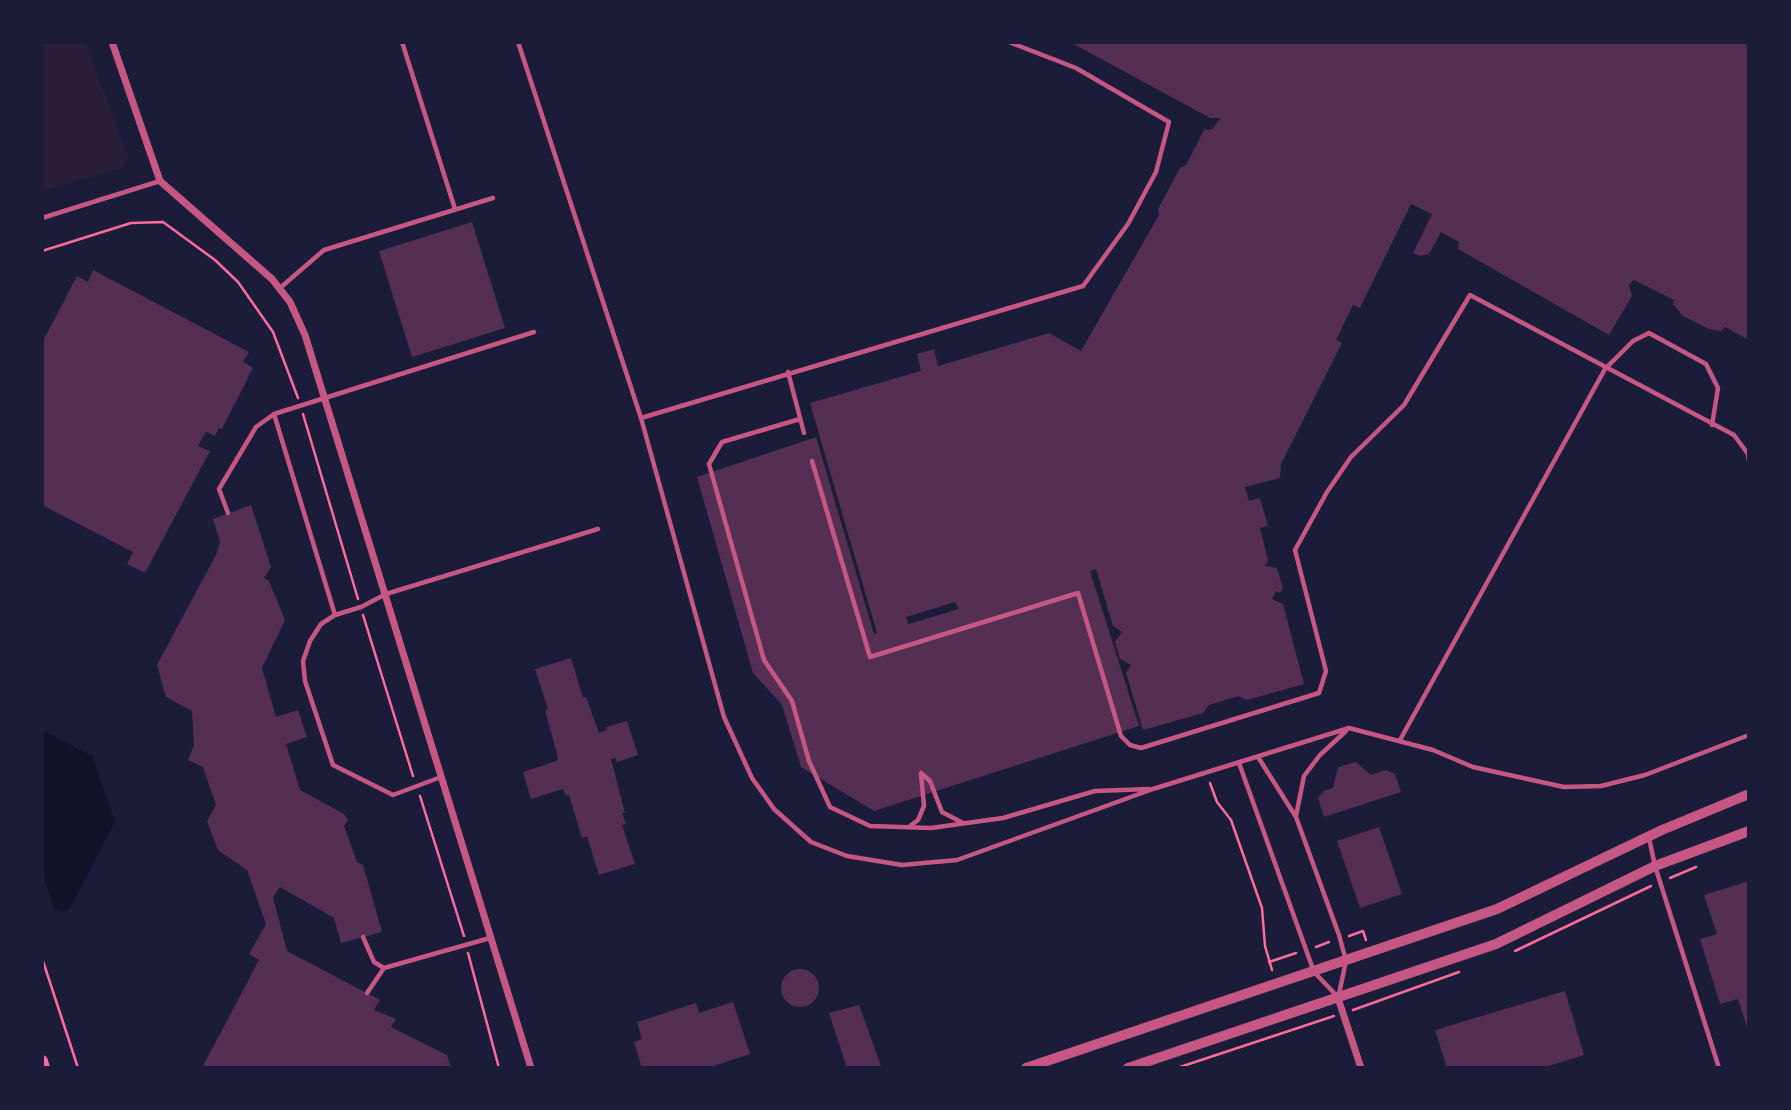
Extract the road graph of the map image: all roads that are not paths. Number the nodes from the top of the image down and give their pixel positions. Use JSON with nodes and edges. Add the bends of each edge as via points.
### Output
{"nodes":[{"id":1,"x":113,"y":42,"type":"edge"},
{"id":2,"x":401,"y":42,"type":"edge"},
{"id":3,"x":518,"y":42,"type":"edge"},
{"id":4,"x":1009,"y":42,"type":"edge"},
{"id":5,"x":160,"y":181,"type":"junction"},
{"id":6,"x":493,"y":198,"type":"dead end"},
{"id":7,"x":455,"y":209,"type":"junction"},
{"id":8,"x":42,"y":218,"type":"edge"},
{"id":9,"x":279,"y":289,"type":"junction"},
{"id":10,"x":534,"y":332,"type":"dead end"},
{"id":11,"x":1605,"y":369,"type":"junction"},
{"id":12,"x":788,"y":372,"type":"junction"},
{"id":13,"x":327,"y":399,"type":"junction"},
{"id":14,"x":274,"y":414,"type":"junction"},
{"id":15,"x":641,"y":418,"type":"junction"},
{"id":16,"x":800,"y":419,"type":"junction"},
{"id":17,"x":1712,"y":425,"type":"junction"},
{"id":18,"x":804,"y":433,"type":"dead end"},
{"id":19,"x":812,"y":461,"type":"dead end"},
{"id":20,"x":1749,"y":461,"type":"edge"},
{"id":21,"x":228,"y":513,"type":"dead end"},
{"id":22,"x":598,"y":529,"type":"dead end"},
{"id":23,"x":386,"y":594,"type":"junction"},
{"id":24,"x":335,"y":615,"type":"junction"},
{"id":25,"x":1349,"y":728,"type":"junction"},
{"id":26,"x":1749,"y":735,"type":"edge"},
{"id":27,"x":1400,"y":740,"type":"junction"},
{"id":28,"x":1258,"y":757,"type":"junction"},
{"id":29,"x":1239,"y":763,"type":"junction"},
{"id":30,"x":442,"y":777,"type":"junction"},
{"id":31,"x":1153,"y":789,"type":"junction"},
{"id":32,"x":1749,"y":794,"type":"edge"},
{"id":33,"x":1296,"y":817,"type":"junction"},
{"id":34,"x":963,"y":823,"type":"junction"},
{"id":35,"x":909,"y":827,"type":"junction"},
{"id":36,"x":1749,"y":831,"type":"edge"},
{"id":37,"x":1649,"y":836,"type":"junction"},
{"id":38,"x":1655,"y":866,"type":"junction"},
{"id":39,"x":363,"y":937,"type":"dead end"},
{"id":40,"x":491,"y":938,"type":"junction"},
{"id":41,"x":1346,"y":961,"type":"junction"},
{"id":42,"x":384,"y":968,"type":"junction"},
{"id":43,"x":1314,"y":972,"type":"junction"},
{"id":44,"x":367,"y":993,"type":"dead end"},
{"id":45,"x":1338,"y":998,"type":"junction"},
{"id":46,"x":42,"y":1061,"type":"edge"},
{"id":47,"x":44,"y":1068,"type":"edge"},
{"id":48,"x":531,"y":1068,"type":"edge"},
{"id":49,"x":1026,"y":1068,"type":"edge"},
{"id":50,"x":1128,"y":1068,"type":"edge"},
{"id":51,"x":1361,"y":1068,"type":"edge"},
{"id":52,"x":1719,"y":1068,"type":"edge"}],
"edges":[{"from":1,"to":5,"type":"street"},
{"from":2,"to":7,"type":"lane"},
{"from":3,"to":15,"type":"lane"},
{"from":4,"to":12,"type":"lane","via":[[1076,68],[1169,122],[1156,172],[1128,224],[1083,286]]},
{"from":5,"to":8,"type":"lane"},
{"from":5,"to":9,"type":"street"},
{"from":6,"to":7,"type":"lane"},
{"from":7,"to":9,"type":"lane","via":[[324,250]]},
{"from":9,"to":13,"type":"street","via":[[306,335]]},
{"from":10,"to":13,"type":"lane"},
{"from":11,"to":17,"type":"lane"},
{"from":11,"to":17,"type":"lane","via":[[1633,341],[1649,333],[1706,364],[1718,388]]},
{"from":11,"to":19,"type":"lane","via":[[1470,295],[1404,405],[1352,457],[1295,550],[1326,671],[1319,693],[1141,748],[1121,736],[1078,593],[870,657]]},
{"from":11,"to":27,"type":"lane"},
{"from":12,"to":15,"type":"lane"},
{"from":12,"to":16,"type":"lane"},
{"from":13,"to":14,"type":"lane"},
{"from":13,"to":23,"type":"street"},
{"from":14,"to":21,"type":"lane","via":[[257,427],[219,489]]},
{"from":14,"to":24,"type":"lane"},
{"from":15,"to":31,"type":"lane","via":[[724,717],[752,778],[774,809],[811,842],[847,856],[902,865],[957,860]]},
{"from":16,"to":18,"type":"lane"},
{"from":16,"to":35,"type":"lane","via":[[722,442],[709,464],[764,660],[792,701],[809,761],[830,807],[870,825]]},
{"from":17,"to":20,"type":"lane","via":[[1734,435]]},
{"from":22,"to":23,"type":"lane"},
{"from":23,"to":24,"type":"lane"},
{"from":23,"to":30,"type":"street"},
{"from":24,"to":30,"type":"lane","via":[[321,625],[303,661],[305,681],[333,765],[393,795]]},
{"from":25,"to":27,"type":"lane"},
{"from":25,"to":28,"type":"lane"},
{"from":25,"to":33,"type":"lane","via":[[1304,776]]},
{"from":26,"to":27,"type":"lane","via":[[1645,775],[1601,786],[1564,788],[1473,768]]},
{"from":28,"to":29,"type":"lane"},
{"from":28,"to":33,"type":"lane"},
{"from":29,"to":31,"type":"lane"},
{"from":29,"to":43,"type":"lane"},
{"from":30,"to":40,"type":"street"},
{"from":31,"to":34,"type":"lane","via":[[1095,791],[1003,818]]},
{"from":32,"to":37,"type":"street"},
{"from":33,"to":41,"type":"lane"},
{"from":34,"to":35,"type":"lane"},
{"from":34,"to":35,"type":"lane","via":[[942,812],[930,781],[921,773],[923,806],[918,820]]},
{"from":36,"to":38,"type":"street"},
{"from":37,"to":38,"type":"lane"},
{"from":37,"to":41,"type":"street","via":[[1497,909]]},
{"from":38,"to":45,"type":"street","via":[[1496,944]]},
{"from":38,"to":52,"type":"lane"},
{"from":39,"to":42,"type":"lane","via":[[369,955]]},
{"from":40,"to":42,"type":"lane"},
{"from":40,"to":48,"type":"street"},
{"from":41,"to":43,"type":"street"},
{"from":41,"to":45,"type":"lane"},
{"from":42,"to":44,"type":"lane"},
{"from":43,"to":45,"type":"lane"},
{"from":43,"to":49,"type":"street"},
{"from":45,"to":50,"type":"street"},
{"from":45,"to":51,"type":"street"},
{"from":46,"to":47,"type":"main road"}]}
